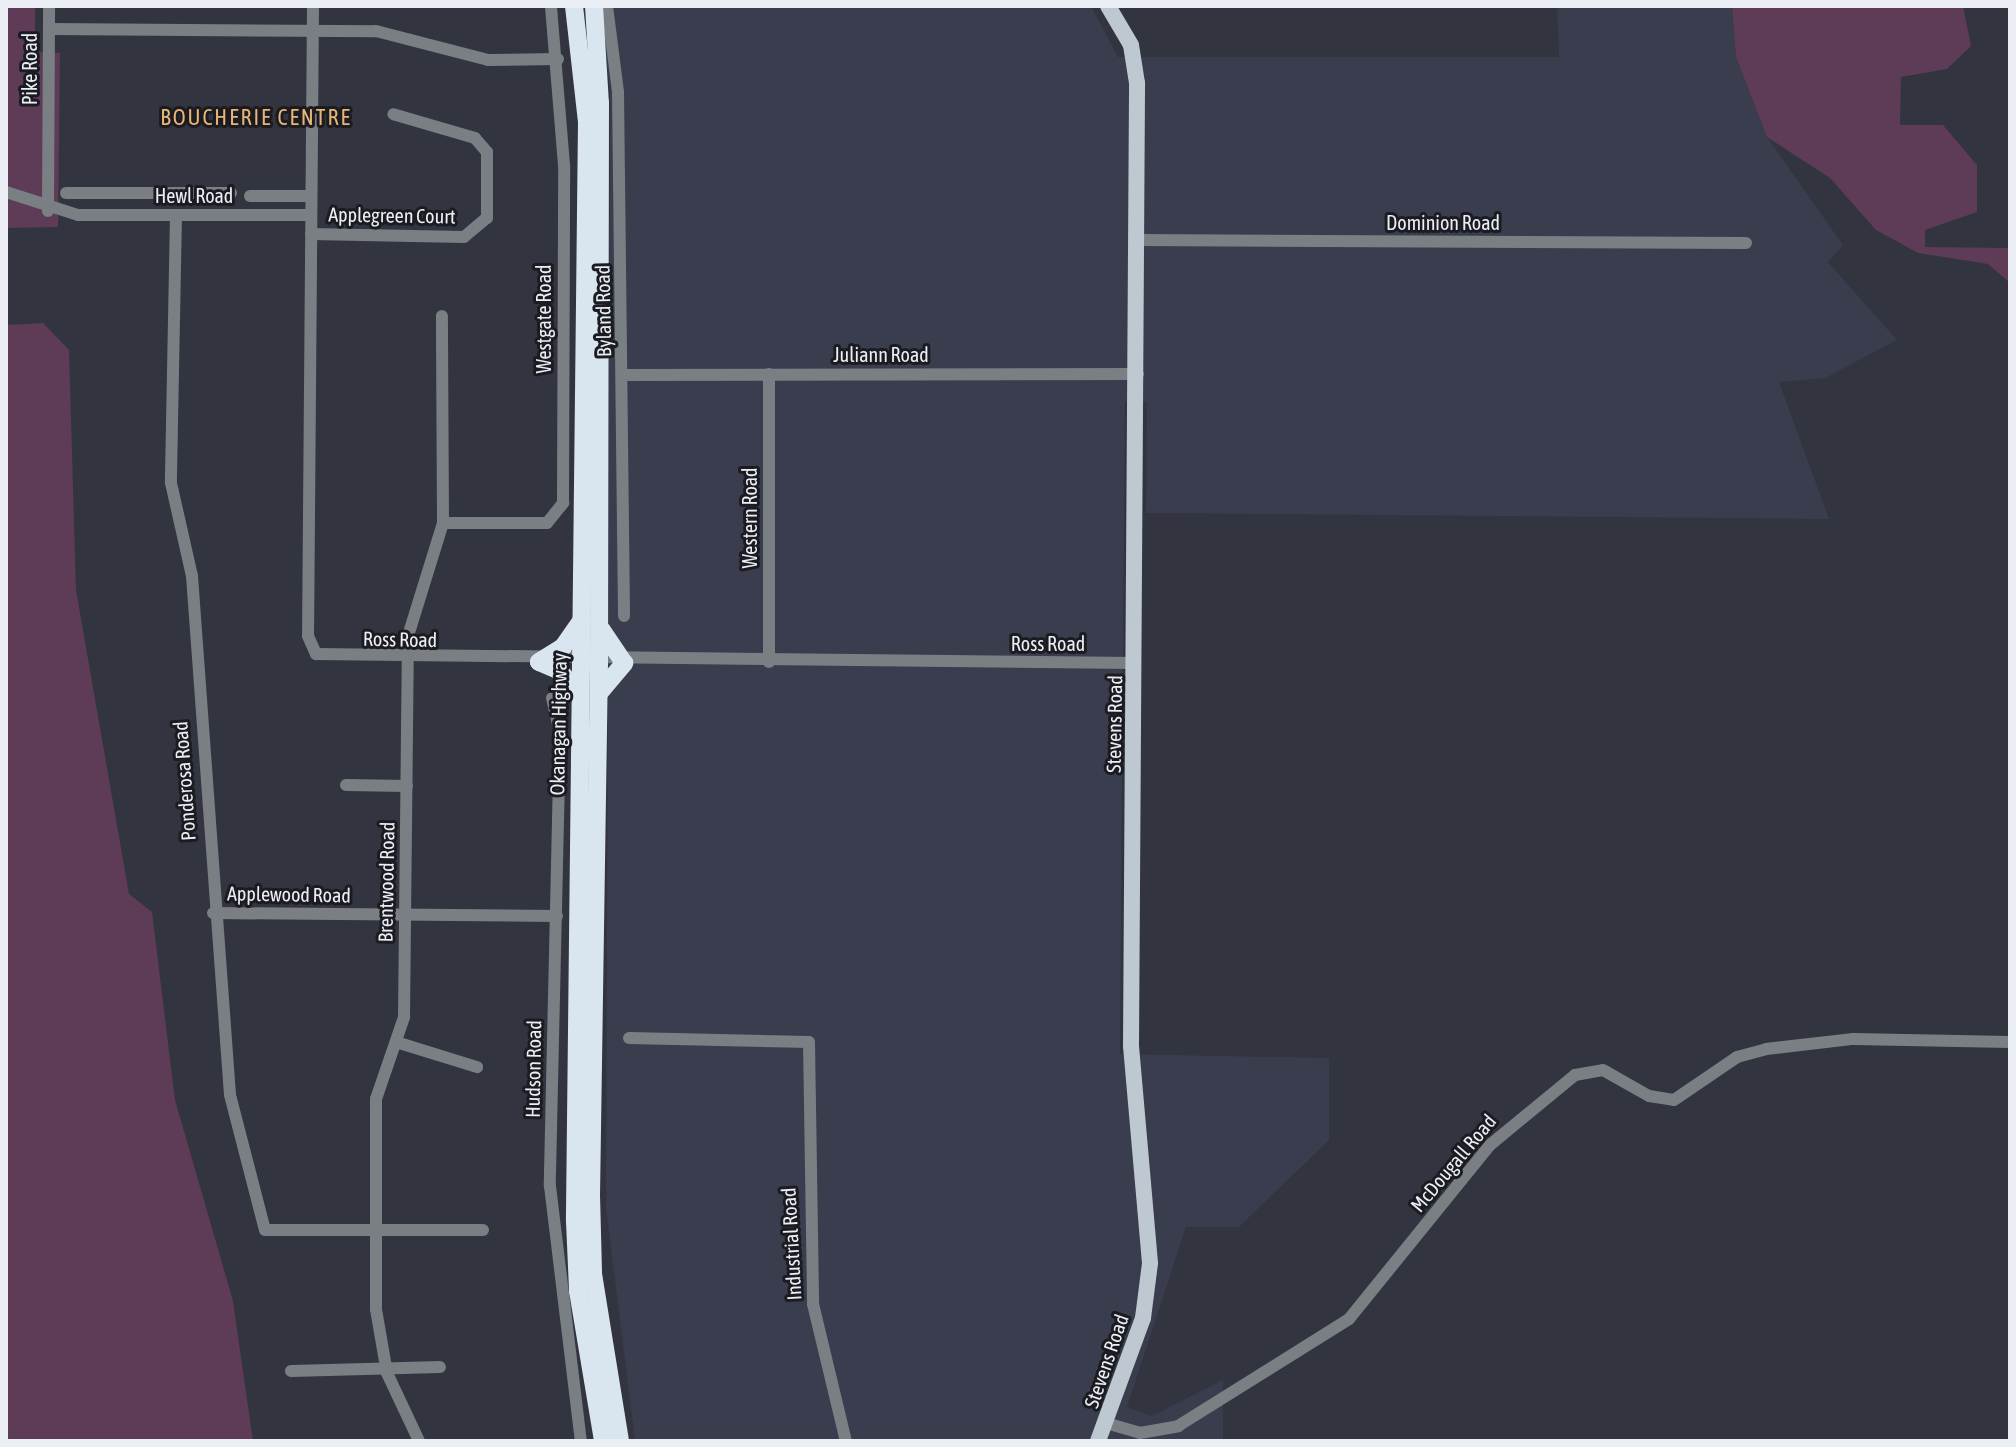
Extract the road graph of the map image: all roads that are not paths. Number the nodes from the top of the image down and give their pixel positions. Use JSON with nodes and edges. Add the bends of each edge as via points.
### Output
{"nodes":[{"id":1,"x":49,"y":6,"type":"edge"},
{"id":2,"x":313,"y":6,"type":"edge"},
{"id":3,"x":551,"y":6,"type":"edge"},
{"id":4,"x":574,"y":6,"type":"edge"},
{"id":5,"x":594,"y":6,"type":"edge"},
{"id":6,"x":607,"y":6,"type":"edge"},
{"id":7,"x":1108,"y":6,"type":"edge"},
{"id":8,"x":49,"y":29,"type":"junction"},
{"id":9,"x":313,"y":30,"type":"junction"},
{"id":10,"x":558,"y":59,"type":"junction"},
{"id":11,"x":393,"y":114,"type":"dead end"},
{"id":12,"x":6,"y":192,"type":"edge"},
{"id":13,"x":166,"y":192,"type":"junction"},
{"id":14,"x":66,"y":193,"type":"dead end"},
{"id":15,"x":231,"y":193,"type":"dead end"},
{"id":16,"x":250,"y":196,"type":"dead end"},
{"id":17,"x":310,"y":196,"type":"junction"},
{"id":18,"x":48,"y":211,"type":"junction"},
{"id":19,"x":172,"y":215,"type":"junction"},
{"id":20,"x":310,"y":215,"type":"junction"},
{"id":21,"x":311,"y":234,"type":"junction"},
{"id":22,"x":1138,"y":240,"type":"junction"},
{"id":23,"x":1746,"y":243,"type":"dead end"},
{"id":24,"x":442,"y":316,"type":"dead end"},
{"id":25,"x":769,"y":374,"type":"junction"},
{"id":26,"x":1138,"y":374,"type":"junction"},
{"id":27,"x":625,"y":375,"type":"junction"},
{"id":28,"x":443,"y":523,"type":"junction"},
{"id":29,"x":624,"y":616,"type":"dead end"},
{"id":30,"x":590,"y":623,"type":"junction"},
{"id":31,"x":411,"y":658,"type":"junction"},
{"id":32,"x":539,"y":662,"type":"junction"},
{"id":33,"x":769,"y":662,"type":"junction"},
{"id":34,"x":590,"y":663,"type":"junction"},
{"id":35,"x":624,"y":663,"type":"junction"},
{"id":36,"x":1134,"y":663,"type":"junction"},
{"id":37,"x":590,"y":696,"type":"junction"},
{"id":38,"x":552,"y":698,"type":"dead end"},
{"id":39,"x":346,"y":785,"type":"dead end"},
{"id":40,"x":407,"y":786,"type":"junction"},
{"id":41,"x":213,"y":913,"type":"junction"},
{"id":42,"x":405,"y":916,"type":"junction"},
{"id":43,"x":557,"y":916,"type":"junction"},
{"id":44,"x":629,"y":1038,"type":"dead end"},
{"id":45,"x":396,"y":1042,"type":"junction"},
{"id":46,"x":2010,"y":1042,"type":"edge"},
{"id":47,"x":477,"y":1067,"type":"dead end"},
{"id":48,"x":377,"y":1228,"type":"junction"},
{"id":49,"x":483,"y":1230,"type":"dead end"},
{"id":50,"x":440,"y":1367,"type":"dead end"},
{"id":51,"x":291,"y":1371,"type":"dead end"},
{"id":52,"x":387,"y":1373,"type":"junction"},
{"id":53,"x":1106,"y":1423,"type":"junction"},
{"id":54,"x":419,"y":1441,"type":"edge"},
{"id":55,"x":581,"y":1441,"type":"edge"},
{"id":56,"x":603,"y":1441,"type":"edge"},
{"id":57,"x":620,"y":1441,"type":"edge"},
{"id":58,"x":846,"y":1441,"type":"edge"},
{"id":59,"x":1098,"y":1441,"type":"edge"}],
"edges":[{"from":1,"to":8,"type":"street","name":"Pike Road"},
{"from":2,"to":9,"type":"street","name":"Ross Road"},
{"from":3,"to":10,"type":"street","name":"Westgate Road"},
{"from":4,"to":30,"type":"highway","name":"Okanagan Highway","via":[[587,121]]},
{"from":5,"to":30,"type":"highway","name":"Okanagan Highway","via":[[600,103]]},
{"from":6,"to":27,"type":"street","name":"Byland Road","via":[[618,92]]},
{"from":7,"to":22,"type":"main road","name":"Stevens Road","via":[[1136,63]]},
{"from":8,"to":9,"type":"street"},
{"from":8,"to":18,"type":"street","name":"Pike Road"},
{"from":9,"to":10,"type":"street","via":[[421,37],[488,60]]},
{"from":9,"to":17,"type":"street","name":"Ross Road"},
{"from":10,"to":28,"type":"street","name":"Westgate Road","via":[[563,503],[547,523]]},
{"from":11,"to":21,"type":"street","name":"Applegreen Court","via":[[475,138],[487,152],[487,218],[464,237]]},
{"from":12,"to":18,"type":"street","name":"Hewl Road"},
{"from":13,"to":14,"type":"street","name":"Hewl Road"},
{"from":13,"to":15,"type":"street","name":"Hewl Road"},
{"from":13,"to":19,"type":"street","name":"Ponderosa Road"},
{"from":16,"to":17,"type":"street","name":"Hewl Road"},
{"from":17,"to":20,"type":"street","name":"Ross Road"},
{"from":18,"to":19,"type":"street","name":"Hewl Road"},
{"from":19,"to":20,"type":"street","name":"Hewl Road"},
{"from":19,"to":41,"type":"street","name":"Ponderosa Road","via":[[171,483],[192,576]]},
{"from":20,"to":21,"type":"street","name":"Ross Road"},
{"from":21,"to":31,"type":"street","name":"Ross Road","via":[[308,636],[316,654]]},
{"from":22,"to":23,"type":"street","name":"Dominion Road"},
{"from":22,"to":26,"type":"main road","name":"Stevens Road"},
{"from":24,"to":28,"type":"street","name":"Brentwood Road"},
{"from":25,"to":26,"type":"street","name":"Juliann Road"},
{"from":25,"to":27,"type":"street","name":"Juliann Road"},
{"from":25,"to":33,"type":"street","name":"Western Road"},
{"from":26,"to":36,"type":"main road","name":"Stevens Road"},
{"from":27,"to":29,"type":"street","name":"Byland Road"},
{"from":28,"to":31,"type":"street","name":"Brentwood Road","via":[[408,636]]},
{"from":30,"to":32,"type":"highway"},
{"from":30,"to":34,"type":"highway","name":"Okanagan Highway"},
{"from":30,"to":35,"type":"highway"},
{"from":31,"to":32,"type":"street","name":"Ross Road"},
{"from":31,"to":40,"type":"street","name":"Brentwood Road"},
{"from":32,"to":34,"type":"street","name":"Ross Road"},
{"from":32,"to":37,"type":"highway","via":[[560,671]]},
{"from":33,"to":35,"type":"street","name":"Ross Road"},
{"from":33,"to":36,"type":"street","name":"Ross Road"},
{"from":34,"to":35,"type":"street","name":"Ross Road"},
{"from":34,"to":37,"type":"highway","name":"Okanagan Highway"},
{"from":35,"to":37,"type":"highway"},
{"from":36,"to":53,"type":"main road","name":"Stevens Road","via":[[1131,1046],[1150,1263],[1143,1318]]},
{"from":37,"to":56,"type":"highway","name":"Okanagan Highway","via":[[575,1221],[578,1291]]},
{"from":37,"to":57,"type":"highway","name":"Okanagan Highway","via":[[593,1274]]},
{"from":38,"to":43,"type":"street","name":"Hudson Road","via":[[560,732]]},
{"from":39,"to":40,"type":"street"},
{"from":40,"to":42,"type":"street","name":"Brentwood Road"},
{"from":41,"to":42,"type":"street","name":"Applewood Road"},
{"from":41,"to":48,"type":"street","name":"Ponderosa Road","via":[[230,1095],[265,1230]]},
{"from":42,"to":43,"type":"street","name":"Applewood Road"},
{"from":42,"to":45,"type":"street","name":"Brentwood Road","via":[[404,1017]]},
{"from":43,"to":55,"type":"street","name":"Hudson Road","via":[[550,1186]]},
{"from":44,"to":58,"type":"street","name":"Industrial Road","via":[[809,1042],[813,1304]]},
{"from":45,"to":47,"type":"street"},
{"from":45,"to":48,"type":"street","name":"Brentwood Road","via":[[376,1099]]},
{"from":46,"to":53,"type":"street","name":"McDougall Road","via":[[1853,1039],[1766,1049],[1737,1057],[1666,1100],[1603,1070],[1575,1075],[1490,1145],[1349,1319],[1178,1426],[1140,1433]]},
{"from":48,"to":49,"type":"street"},
{"from":48,"to":52,"type":"street","name":"Brentwood Road","via":[[376,1309]]},
{"from":50,"to":52,"type":"street"},
{"from":51,"to":52,"type":"street"},
{"from":52,"to":54,"type":"street","name":"Brentwood Road"},
{"from":53,"to":59,"type":"main road","name":"Stevens Road"}]}
